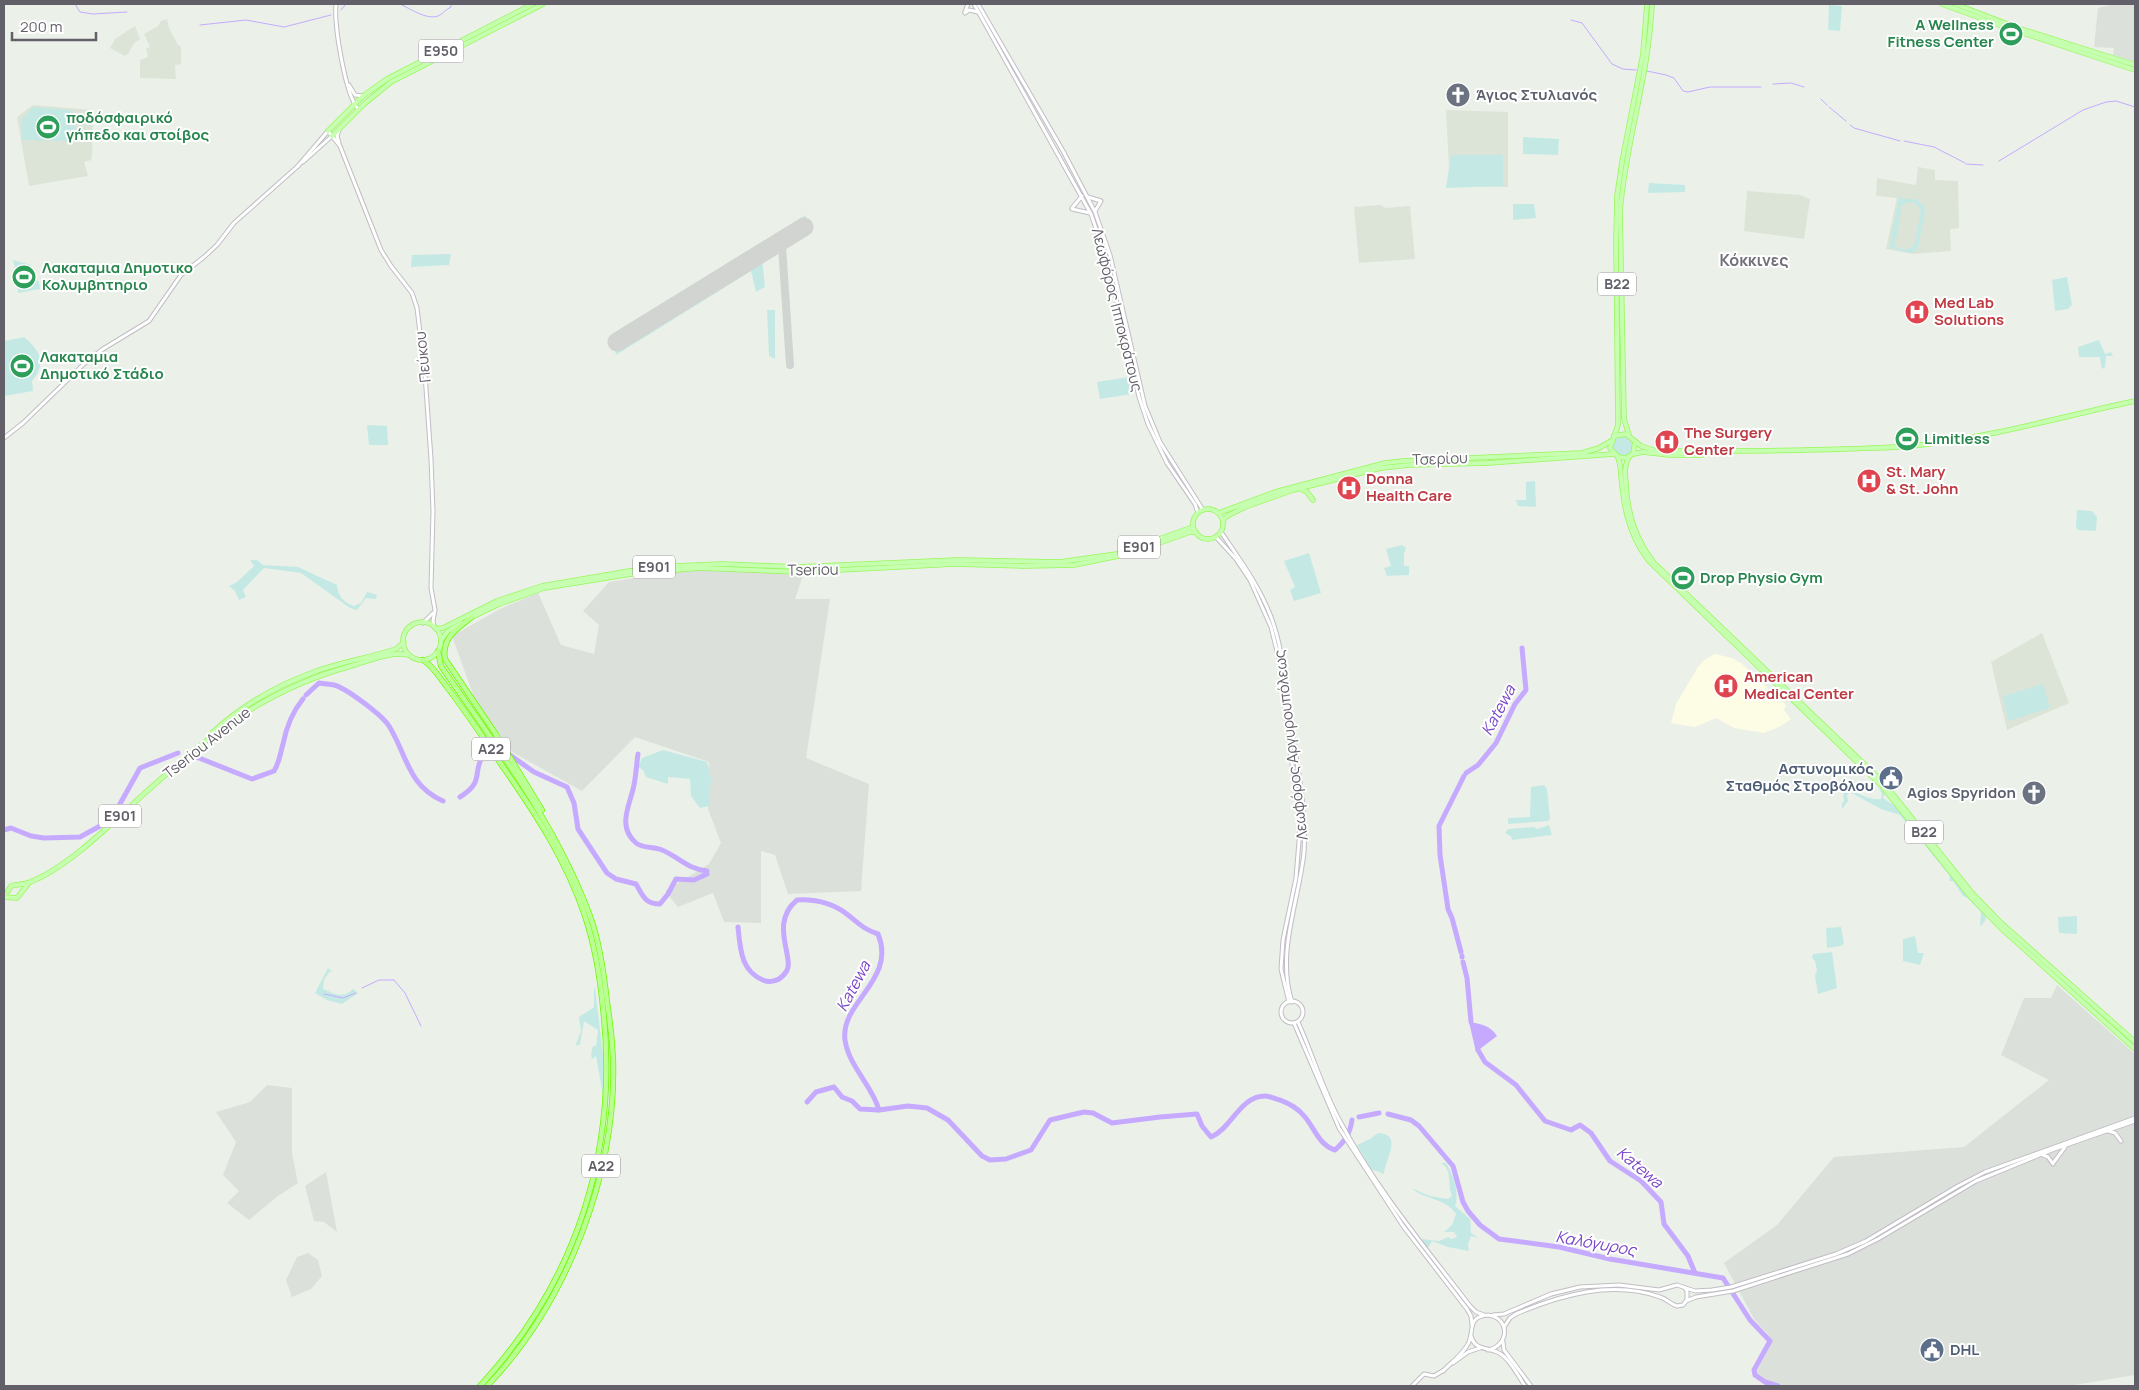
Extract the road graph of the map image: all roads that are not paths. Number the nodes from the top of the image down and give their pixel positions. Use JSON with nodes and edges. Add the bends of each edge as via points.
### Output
{"nodes":[{"id":1,"x":336,"y":4,"type":"edge"},
{"id":2,"x":533,"y":4,"type":"edge"},
{"id":3,"x":542,"y":4,"type":"edge"},
{"id":4,"x":968,"y":4,"type":"edge"},
{"id":5,"x":974,"y":4,"type":"edge"},
{"id":6,"x":978,"y":4,"type":"edge"},
{"id":7,"x":1647,"y":4,"type":"edge"},
{"id":8,"x":1652,"y":4,"type":"edge"},
{"id":9,"x":1942,"y":4,"type":"edge"},
{"id":10,"x":1955,"y":4,"type":"edge"},
{"id":11,"x":979,"y":13,"type":"junction"},
{"id":12,"x":2135,"y":65,"type":"edge"},
{"id":13,"x":2135,"y":70,"type":"edge"},
{"id":14,"x":348,"y":82,"type":"junction"},
{"id":15,"x":363,"y":96,"type":"junction"},
{"id":16,"x":354,"y":104,"type":"junction"},
{"id":17,"x":358,"y":109,"type":"junction"},
{"id":18,"x":341,"y":127,"type":"junction"},
{"id":19,"x":328,"y":131,"type":"junction"},
{"id":20,"x":332,"y":136,"type":"junction"},
{"id":21,"x":325,"y":142,"type":"junction"},
{"id":22,"x":340,"y":146,"type":"junction"},
{"id":23,"x":298,"y":166,"type":"junction"},
{"id":24,"x":1085,"y":196,"type":"junction"},
{"id":25,"x":1093,"y":213,"type":"junction"},
{"id":26,"x":2135,"y":401,"type":"edge"},
{"id":27,"x":1629,"y":435,"type":"junction"},
{"id":28,"x":1614,"y":436,"type":"junction"},
{"id":29,"x":4,"y":438,"type":"edge"},
{"id":30,"x":1634,"y":440,"type":"junction"},
{"id":31,"x":1611,"y":441,"type":"junction"},
{"id":32,"x":1727,"y":452,"type":"junction"},
{"id":33,"x":1613,"y":454,"type":"junction"},
{"id":34,"x":1631,"y":455,"type":"junction"},
{"id":35,"x":1618,"y":458,"type":"junction"},
{"id":36,"x":1322,"y":482,"type":"junction"},
{"id":37,"x":1293,"y":490,"type":"junction"},
{"id":38,"x":1203,"y":510,"type":"junction"},
{"id":39,"x":1198,"y":513,"type":"junction"},
{"id":40,"x":1219,"y":513,"type":"junction"},
{"id":41,"x":1223,"y":520,"type":"junction"},
{"id":42,"x":1193,"y":527,"type":"junction"},
{"id":43,"x":1196,"y":532,"type":"junction"},
{"id":44,"x":1221,"y":532,"type":"junction"},
{"id":45,"x":1216,"y":537,"type":"junction"},
{"id":46,"x":843,"y":567,"type":"junction"},
{"id":47,"x":434,"y":606,"type":"junction"},
{"id":48,"x":472,"y":617,"type":"junction"},
{"id":49,"x":422,"y":623,"type":"junction"},
{"id":50,"x":435,"y":628,"type":"junction"},
{"id":51,"x":441,"y":640,"type":"junction"},
{"id":52,"x":404,"y":642,"type":"junction"},
{"id":53,"x":438,"y":651,"type":"junction"},
{"id":54,"x":410,"y":655,"type":"junction"},
{"id":55,"x":423,"y":660,"type":"junction"},
{"id":56,"x":1824,"y":728,"type":"junction"},
{"id":57,"x":204,"y":742,"type":"junction"},
{"id":58,"x":30,"y":882,"type":"junction"},
{"id":59,"x":18,"y":886,"type":"junction"},
{"id":60,"x":21,"y":890,"type":"junction"},
{"id":61,"x":6,"y":892,"type":"edge"},
{"id":62,"x":4,"y":897,"type":"edge"},
{"id":63,"x":11,"y":897,"type":"junction"},
{"id":64,"x":589,"y":919,"type":"junction"},
{"id":65,"x":1290,"y":1002,"type":"junction"},
{"id":66,"x":1296,"y":1022,"type":"junction"},
{"id":67,"x":2119,"y":1031,"type":"junction"},
{"id":68,"x":2135,"y":1042,"type":"edge"},
{"id":69,"x":2135,"y":1049,"type":"edge"},
{"id":70,"x":2135,"y":1120,"type":"edge"},
{"id":71,"x":2108,"y":1131,"type":"junction"},
{"id":72,"x":2121,"y":1141,"type":"dead end"},
{"id":73,"x":2068,"y":1145,"type":"junction"},
{"id":74,"x":1355,"y":1150,"type":"junction"},
{"id":75,"x":2039,"y":1155,"type":"junction"},
{"id":76,"x":1685,"y":1288,"type":"junction"},
{"id":77,"x":1667,"y":1294,"type":"junction"},
{"id":78,"x":1686,"y":1301,"type":"junction"},
{"id":79,"x":1469,"y":1308,"type":"junction"},
{"id":80,"x":1484,"y":1315,"type":"junction"},
{"id":81,"x":1492,"y":1315,"type":"junction"},
{"id":82,"x":1472,"y":1325,"type":"junction"},
{"id":83,"x":1504,"y":1327,"type":"junction"},
{"id":84,"x":1470,"y":1332,"type":"junction"},
{"id":85,"x":1503,"y":1341,"type":"junction"},
{"id":86,"x":1480,"y":1348,"type":"junction"},
{"id":87,"x":1488,"y":1350,"type":"junction"},
{"id":88,"x":1443,"y":1371,"type":"junction"},
{"id":89,"x":480,"y":1386,"type":"edge"},
{"id":90,"x":487,"y":1386,"type":"edge"},
{"id":91,"x":1412,"y":1386,"type":"edge"},
{"id":92,"x":1526,"y":1386,"type":"edge"},
{"id":93,"x":1531,"y":1386,"type":"edge"}],
"edges":[{"from":1,"to":14,"type":"main road","via":[[337,40]]},
{"from":2,"to":15,"type":"main road","number":"E950","via":[[402,71]]},
{"from":3,"to":17,"type":"main road","number":"E950","via":[[392,82]]},
{"from":4,"to":11,"type":"main road","via":[[965,13],[972,10]]},
{"from":5,"to":11,"type":"main road","name":"Λεωφόρος Ιπποκράτους"},
{"from":6,"to":24,"type":"main road","name":"Λεωφόρος Ιπποκράτους"},
{"from":7,"to":28,"type":"main road","number":"B22","via":[[1644,54],[1617,196],[1618,425]]},
{"from":8,"to":27,"type":"main road","number":"B22","via":[[1649,54],[1620,211],[1624,419]]},
{"from":9,"to":13,"type":"main road"},
{"from":10,"to":12,"type":"main road","via":[[2018,28]]},
{"from":11,"to":24,"type":"main road","name":"Λεωφόρος Ιπποκράτους"},
{"from":14,"to":15,"type":"main road","via":[[352,92]]},
{"from":14,"to":16,"type":"main road"},
{"from":15,"to":16,"type":"main road","number":"E950"},
{"from":16,"to":17,"type":"main road"},
{"from":16,"to":19,"type":"main road"},
{"from":17,"to":18,"type":"main road"},
{"from":18,"to":20,"type":"main road"},
{"from":18,"to":22,"type":"main road","via":[[337,136]]},
{"from":19,"to":20,"type":"main road","name":"Πεύκου"},
{"from":19,"to":23,"type":"main road"},
{"from":20,"to":21,"type":"main road"},
{"from":20,"to":22,"type":"main road","name":"Πεύκου"},
{"from":21,"to":22,"type":"main road"},
{"from":21,"to":23,"type":"main road"},
{"from":22,"to":47,"type":"main road","name":"Πεύκου","via":[[382,250],[390,266],[409,289],[417,308],[426,374],[431,459],[431,588]]},
{"from":23,"to":29,"type":"main road","via":[[234,223],[217,245],[181,275],[149,321],[85,363]]},
{"from":24,"to":25,"type":"main road","name":"Λεωφόρος Ιπποκράτους"},
{"from":24,"to":25,"type":"main road","name":"Λεωφόρος Ιπποκράτους"},
{"from":24,"to":25,"type":"main road","via":[[1101,201]]},
{"from":24,"to":25,"type":"main road","via":[[1072,209]]},
{"from":25,"to":38,"type":"main road","name":"Λεωφόρος Ιπποκράτους","via":[[1115,274],[1145,406],[1160,442]]},
{"from":25,"to":39,"type":"main road","name":"Λεωφόρος Ιπποκράτους","via":[[1148,424]]},
{"from":26,"to":32,"type":"main road","via":[[2043,424],[1906,447]]},
{"from":27,"to":28,"type":"main road"},
{"from":27,"to":30,"type":"main road"},
{"from":28,"to":31,"type":"main road"},
{"from":30,"to":32,"type":"main road","via":[[1641,446],[1656,450]]},
{"from":30,"to":34,"type":"main road","via":[[1636,446]]},
{"from":31,"to":33,"type":"main road"},
{"from":31,"to":40,"type":"main road","name":"Τσερίου","via":[[1582,453],[1390,462],[1275,492]]},
{"from":32,"to":34,"type":"main road","via":[[1670,455],[1643,452]]},
{"from":33,"to":35,"type":"main road"},
{"from":33,"to":36,"type":"main road","name":"Τσερίου","via":[[1393,466]]},
{"from":34,"to":35,"type":"main road"},
{"from":34,"to":56,"type":"main road","via":[[1625,469],[1627,502],[1639,539],[1649,556]]},
{"from":35,"to":56,"type":"main road","via":[[1626,515],[1648,562]]},
{"from":36,"to":37,"type":"main road","name":"Τσερίου"},
{"from":36,"to":37,"type":"main road","via":[[1313,489],[1313,500],[1305,490]]},
{"from":37,"to":41,"type":"main road","via":[[1245,506]]},
{"from":38,"to":39,"type":"main road"},
{"from":38,"to":40,"type":"main road"},
{"from":39,"to":42,"type":"main road"},
{"from":40,"to":41,"type":"main road"},
{"from":41,"to":44,"type":"main road"},
{"from":42,"to":43,"type":"main road"},
{"from":42,"to":46,"type":"main road","name":"Tseriou","number":"E901","via":[[1117,554],[1084,560],[957,560]]},
{"from":43,"to":45,"type":"main road","via":[[1206,539]]},
{"from":43,"to":46,"type":"main road","name":"Tseriou","number":"E901","via":[[1128,554],[1074,564]]},
{"from":44,"to":45,"type":"main road"},
{"from":44,"to":65,"type":"main road","name":"Λεωφόρος Αργυρουπόλεως","via":[[1258,588],[1281,650],[1304,836],[1301,877],[1288,935],[1286,973]]},
{"from":45,"to":65,"type":"main road","name":"Λεωφόρος Αργυρουπόλεως","via":[[1250,580],[1271,627],[1278,659],[1300,829],[1296,878],[1283,940],[1281,970]]},
{"from":46,"to":48,"type":"main road","name":"Tseriou","number":"E901","via":[[800,572],[700,568],[637,573],[544,588]]},
{"from":46,"to":50,"type":"main road","name":"Tseriou","number":"E901","via":[[700,564],[620,572],[556,582],[513,594],[443,628]]},
{"from":47,"to":49,"type":"main road","via":[[431,617]]},
{"from":47,"to":50,"type":"main road","name":"Πεύκου"},
{"from":48,"to":51,"type":"main road","name":"Tseriou","number":"E901","via":[[448,631]]},
{"from":48,"to":64,"type":"highway","via":[[448,638],[444,648],[445,659],[528,784],[552,827],[578,880]]},
{"from":49,"to":50,"type":"main road"},
{"from":49,"to":52,"type":"main road","via":[[410,627]]},
{"from":50,"to":51,"type":"main road"},
{"from":51,"to":53,"type":"main road"},
{"from":52,"to":54,"type":"main road"},
{"from":52,"to":57,"type":"main road","name":"Tseriou Avenue","via":[[382,654],[314,672],[256,699]]},
{"from":53,"to":55,"type":"main road"},
{"from":53,"to":64,"type":"highway","number":"A22","via":[[441,666],[553,834],[576,880]]},
{"from":54,"to":55,"type":"main road"},
{"from":54,"to":57,"type":"main road","name":"Tseriou Avenue","number":"E901","via":[[396,654],[309,679],[257,704]]},
{"from":55,"to":64,"type":"highway","number":"A22","via":[[464,710],[533,811]]},
{"from":56,"to":67,"type":"main road","number":"B22","via":[[1894,800],[1988,916]]},
{"from":56,"to":67,"type":"main road","number":"B22","via":[[1897,797],[1995,918]]},
{"from":57,"to":58,"type":"main road","name":"Tseriou Avenue","number":"E901","via":[[79,850],[54,870]]},
{"from":58,"to":59,"type":"main road","name":"Tseriou Avenue","number":"E901"},
{"from":58,"to":60,"type":"main road","name":"Tseriou Avenue","number":"E901"},
{"from":59,"to":60,"type":"main road"},
{"from":59,"to":61,"type":"main road","number":"E901","via":[[12,886]]},
{"from":60,"to":63,"type":"main road","number":"E901","via":[[19,896]]},
{"from":61,"to":63,"type":"main road","number":"E901"},
{"from":62,"to":63,"type":"main road"},
{"from":64,"to":89,"type":"highway","number":"A22","via":[[601,987],[608,1058],[607,1096],[595,1170],[575,1238],[550,1290],[518,1341]]},
{"from":64,"to":90,"type":"highway","number":"A22","via":[[606,989],[613,1057],[610,1110],[601,1169],[589,1215],[561,1281],[534,1325]]},
{"from":65,"to":66,"type":"main road","via":[[1299,1004],[1303,1010]]},
{"from":65,"to":66,"type":"main road","via":[[1284,1006],[1282,1014],[1285,1020]]},
{"from":66,"to":74,"type":"main road"},
{"from":66,"to":74,"type":"main road","via":[[1339,1128]]},
{"from":67,"to":68,"type":"main road","number":"B22"},
{"from":67,"to":69,"type":"main road","number":"B22"},
{"from":70,"to":71,"type":"main road"},
{"from":70,"to":76,"type":"main road","via":[[1984,1172],[1866,1241],[1836,1254],[1729,1287],[1702,1291]]},
{"from":71,"to":72,"type":"main road"},
{"from":71,"to":73,"type":"main road"},
{"from":73,"to":75,"type":"main road"},
{"from":73,"to":75,"type":"main road","via":[[2054,1163]]},
{"from":74,"to":79,"type":"main road"},
{"from":75,"to":78,"type":"main road","via":[[1976,1181],[1848,1254],[1731,1291]]},
{"from":76,"to":77,"type":"main road","via":[[1676,1285]]},
{"from":76,"to":78,"type":"main road"},
{"from":77,"to":78,"type":"main road","via":[[1677,1306]]},
{"from":77,"to":81,"type":"main road","via":[[1608,1285],[1580,1287],[1551,1294],[1504,1314]]},
{"from":77,"to":83,"type":"main road","via":[[1581,1292],[1516,1314]]},
{"from":79,"to":80,"type":"main road"},
{"from":79,"to":82,"type":"main road"},
{"from":80,"to":81,"type":"main road"},
{"from":80,"to":82,"type":"main road"},
{"from":81,"to":83,"type":"main road"},
{"from":82,"to":84,"type":"main road"},
{"from":83,"to":85,"type":"main road"},
{"from":84,"to":86,"type":"main road"},
{"from":84,"to":88,"type":"main road","via":[[1468,1346]]},
{"from":85,"to":87,"type":"main road"},
{"from":85,"to":93,"type":"main road","via":[[1504,1350]]},
{"from":86,"to":87,"type":"main road"},
{"from":86,"to":88,"type":"main road","via":[[1468,1352]]},
{"from":87,"to":92,"type":"main road","via":[[1504,1358]]},
{"from":88,"to":91,"type":"main road","via":[[1434,1376],[1424,1374]]}]}
